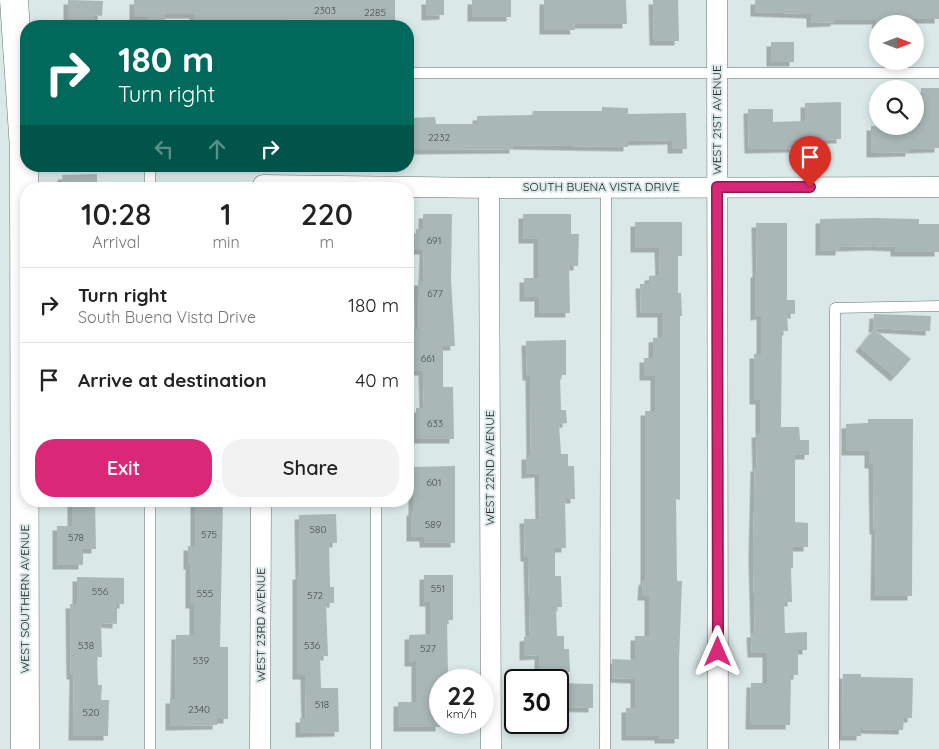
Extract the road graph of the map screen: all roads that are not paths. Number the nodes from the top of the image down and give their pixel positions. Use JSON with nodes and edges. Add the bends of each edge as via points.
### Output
{"nodes":[{"id":1,"x":14,"y":0,"type":"edge"},
{"id":2,"x":717,"y":0,"type":"edge"},
{"id":3,"x":414,"y":73,"type":"edge"},
{"id":4,"x":717,"y":73,"type":"junction"},
{"id":5,"x":939,"y":73,"type":"edge"},
{"id":6,"x":20,"y":89,"type":"edge"},
{"id":7,"x":606,"y":187,"type":"junction"},
{"id":8,"x":717,"y":187,"type":"junction"},
{"id":9,"x":939,"y":187,"type":"edge"},
{"id":10,"x":414,"y":188,"type":"edge"},
{"id":11,"x":489,"y":188,"type":"junction"},
{"id":12,"x":939,"y":306,"type":"edge"},
{"id":13,"x":25,"y":507,"type":"edge"},
{"id":14,"x":150,"y":507,"type":"edge"},
{"id":15,"x":262,"y":507,"type":"edge"},
{"id":16,"x":376,"y":507,"type":"edge"},
{"id":17,"x":25,"y":749,"type":"edge"},
{"id":18,"x":150,"y":749,"type":"edge"},
{"id":19,"x":260,"y":749,"type":"edge"},
{"id":20,"x":376,"y":749,"type":"edge"},
{"id":21,"x":491,"y":749,"type":"edge"},
{"id":22,"x":605,"y":749,"type":"edge"},
{"id":23,"x":718,"y":749,"type":"edge"},
{"id":24,"x":834,"y":749,"type":"edge"}],
"edges":[{"from":1,"to":6,"type":"main road","name":"WEST SOUTHERN AVENUE"},
{"from":2,"to":4,"type":"street","name":"WEST 21ST AVENUE"},
{"from":3,"to":4,"type":"lane"},
{"from":4,"to":5,"type":"lane"},
{"from":4,"to":8,"type":"street","name":"WEST 21ST AVENUE"},
{"from":7,"to":8,"type":"street","name":"SOUTH BUENA VISTA DRIVE"},
{"from":7,"to":11,"type":"street","name":"SOUTH BUENA VISTA DRIVE"},
{"from":7,"to":22,"type":"lane"},
{"from":8,"to":9,"type":"street","name":"SOUTH BUENA VISTA DRIVE"},
{"from":8,"to":23,"type":"street","name":"WEST 21ST AVENUE"},
{"from":10,"to":11,"type":"street","name":"SOUTH BUENA VISTA DRIVE"},
{"from":11,"to":21,"type":"street","name":"WEST 22ND AVENUE"},
{"from":12,"to":24,"type":"lane","via":[[836,308]]},
{"from":13,"to":17,"type":"main road","name":"WEST SOUTHERN AVENUE"},
{"from":14,"to":18,"type":"lane"},
{"from":15,"to":19,"type":"street","name":"WEST 23RD AVENUE"},
{"from":16,"to":20,"type":"lane"}]}
